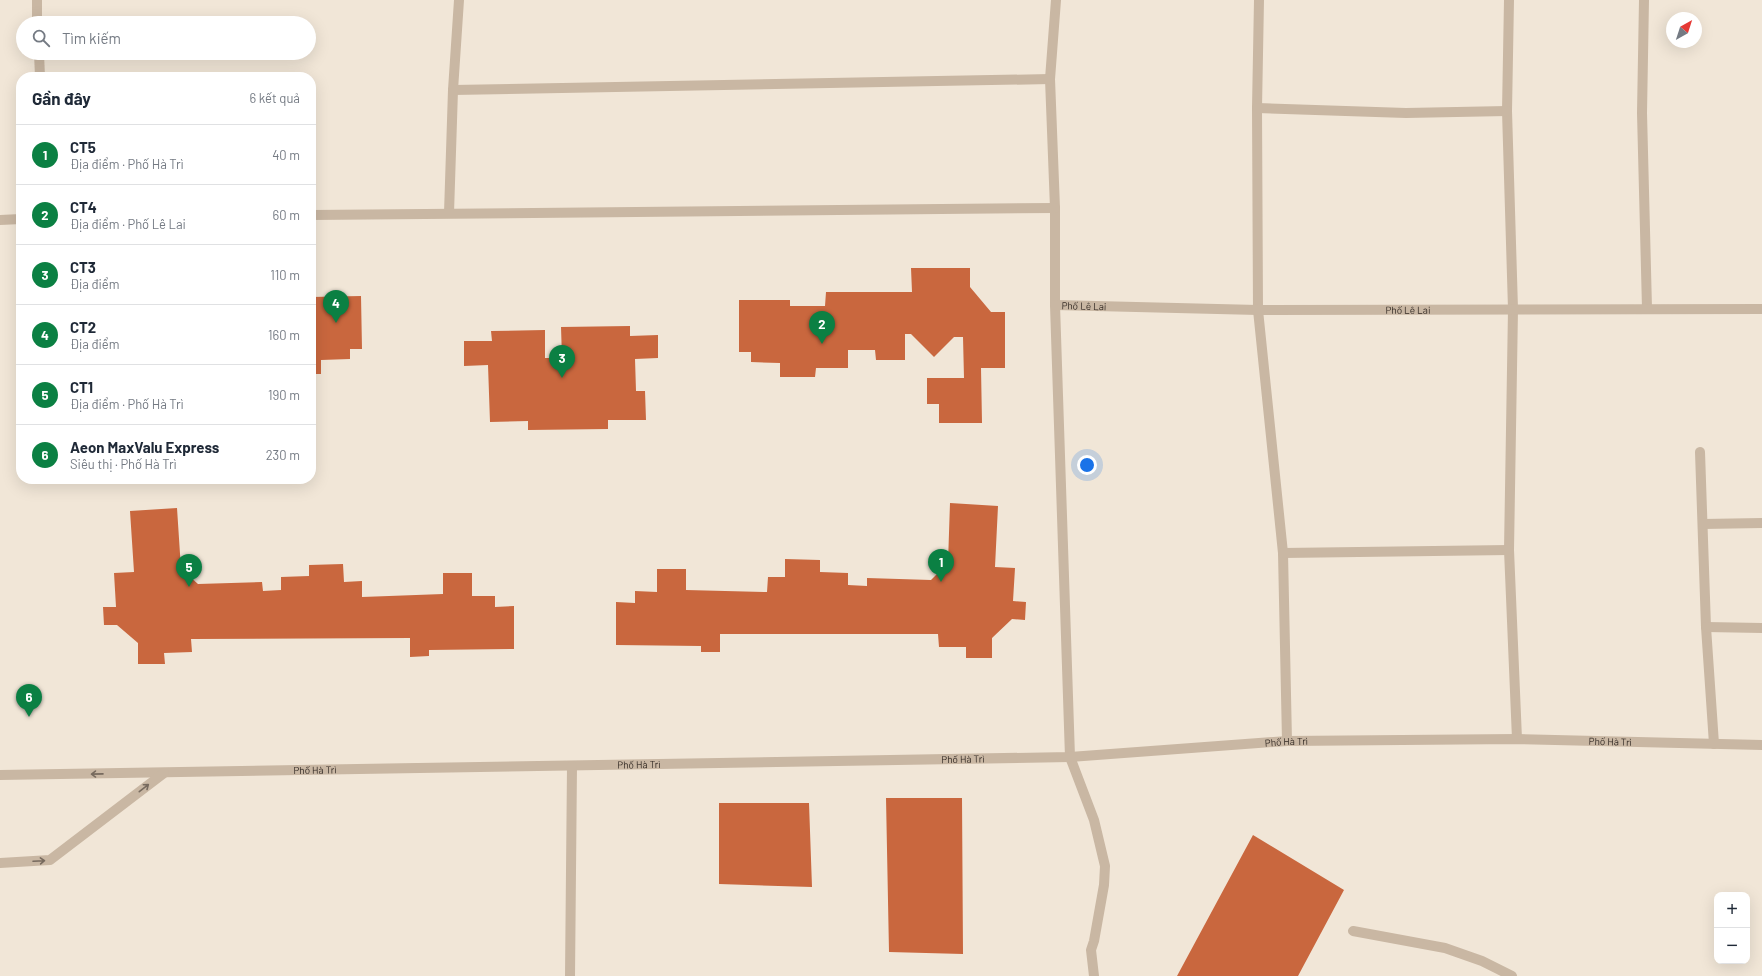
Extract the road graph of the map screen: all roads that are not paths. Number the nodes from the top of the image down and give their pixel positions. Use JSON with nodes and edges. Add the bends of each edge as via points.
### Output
{"nodes":[{"id":1,"x":36,"y":0,"type":"edge"},
{"id":2,"x":460,"y":0,"type":"edge"},
{"id":3,"x":1056,"y":0,"type":"edge"},
{"id":4,"x":1259,"y":0,"type":"edge"},
{"id":5,"x":1509,"y":0,"type":"edge"},
{"id":6,"x":1644,"y":0,"type":"edge"},
{"id":7,"x":37,"y":16,"type":"edge"},
{"id":8,"x":39,"y":60,"type":"edge"},
{"id":9,"x":40,"y":72,"type":"edge"},
{"id":10,"x":1050,"y":79,"type":"junction"},
{"id":11,"x":453,"y":90,"type":"junction"},
{"id":12,"x":1257,"y":108,"type":"junction"},
{"id":13,"x":1507,"y":111,"type":"junction"},
{"id":14,"x":1055,"y":208,"type":"junction"},
{"id":15,"x":449,"y":213,"type":"junction"},
{"id":16,"x":316,"y":215,"type":"edge"},
{"id":17,"x":16,"y":219,"type":"edge"},
{"id":18,"x":0,"y":220,"type":"edge"},
{"id":19,"x":1055,"y":305,"type":"junction"},
{"id":20,"x":1647,"y":308,"type":"junction"},
{"id":21,"x":1513,"y":309,"type":"junction"},
{"id":22,"x":1762,"y":309,"type":"edge"},
{"id":23,"x":1258,"y":310,"type":"junction"},
{"id":24,"x":1700,"y":452,"type":"dead end"},
{"id":25,"x":1762,"y":523,"type":"edge"},
{"id":26,"x":1703,"y":524,"type":"junction"},
{"id":27,"x":1509,"y":550,"type":"junction"},
{"id":28,"x":1283,"y":554,"type":"junction"},
{"id":29,"x":1706,"y":627,"type":"junction"},
{"id":30,"x":1762,"y":628,"type":"edge"},
{"id":31,"x":1517,"y":739,"type":"junction"},
{"id":32,"x":1287,"y":741,"type":"junction"},
{"id":33,"x":1714,"y":744,"type":"junction"},
{"id":34,"x":1762,"y":745,"type":"edge"},
{"id":35,"x":1070,"y":757,"type":"junction"},
{"id":36,"x":572,"y":766,"type":"junction"},
{"id":37,"x":164,"y":773,"type":"junction"},
{"id":38,"x":0,"y":775,"type":"edge"},
{"id":39,"x":0,"y":863,"type":"edge"},
{"id":40,"x":1353,"y":930,"type":"dead end"},
{"id":41,"x":570,"y":976,"type":"edge"},
{"id":42,"x":1094,"y":976,"type":"edge"},
{"id":43,"x":1512,"y":976,"type":"edge"}],
"edges":[{"from":1,"to":7,"type":"street"},
{"from":2,"to":11,"type":"street"},
{"from":3,"to":10,"type":"street"},
{"from":4,"to":12,"type":"street"},
{"from":5,"to":13,"type":"street"},
{"from":6,"to":20,"type":"street","via":[[1642,113]]},
{"from":8,"to":9,"type":"street"},
{"from":10,"to":11,"type":"street"},
{"from":10,"to":14,"type":"street"},
{"from":11,"to":15,"type":"street"},
{"from":12,"to":13,"type":"street","via":[[1406,113]]},
{"from":12,"to":23,"type":"street"},
{"from":13,"to":21,"type":"street"},
{"from":14,"to":15,"type":"street"},
{"from":14,"to":19,"type":"street"},
{"from":15,"to":16,"type":"street"},
{"from":17,"to":18,"type":"street"},
{"from":19,"to":23,"type":"street","name":"Phố Lê Lai"},
{"from":19,"to":35,"type":"street"},
{"from":20,"to":21,"type":"street","name":"Phố Lê Lai"},
{"from":20,"to":22,"type":"street","name":"Phố Lê Lai"},
{"from":21,"to":23,"type":"street","name":"Phố Lê Lai"},
{"from":21,"to":27,"type":"street"},
{"from":23,"to":28,"type":"street"},
{"from":24,"to":26,"type":"street"},
{"from":25,"to":26,"type":"street"},
{"from":26,"to":29,"type":"street"},
{"from":27,"to":28,"type":"street"},
{"from":27,"to":31,"type":"street"},
{"from":28,"to":32,"type":"street"},
{"from":29,"to":30,"type":"street"},
{"from":29,"to":33,"type":"street"},
{"from":31,"to":32,"type":"street","name":"Phố Hà Trì"},
{"from":31,"to":33,"type":"street","name":"Phố Hà Trì"},
{"from":32,"to":35,"type":"street","name":"Phố Hà Trì"},
{"from":33,"to":34,"type":"street","name":"Phố Hà Trì"},
{"from":35,"to":36,"type":"street","name":"Phố Hà Trì"},
{"from":35,"to":42,"type":"street","via":[[1094,820],[1105,866],[1103,892],[1090,950]]},
{"from":36,"to":37,"type":"street","name":"Phố Hà Trì"},
{"from":36,"to":41,"type":"street"},
{"from":37,"to":38,"type":"street","name":"Phố Hà Trì","one_way":true},
{"from":39,"to":37,"type":"street","one_way":true,"via":[[50,860]]},
{"from":40,"to":43,"type":"street","via":[[1445,948],[1482,961]]}]}
